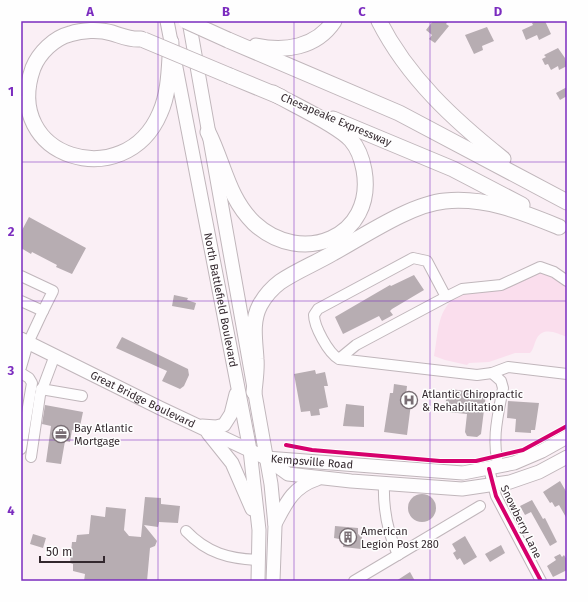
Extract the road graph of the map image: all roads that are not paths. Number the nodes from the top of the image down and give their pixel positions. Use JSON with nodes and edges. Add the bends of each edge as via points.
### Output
{"nodes":[{"id":1,"x":98,"y":21,"type":"edge"},
{"id":2,"x":167,"y":21,"type":"edge"},
{"id":3,"x":187,"y":21,"type":"edge"},
{"id":4,"x":334,"y":21,"type":"edge"},
{"id":5,"x":379,"y":21,"type":"edge"},
{"id":6,"x":142,"y":40,"type":"junction"},
{"id":7,"x":228,"y":40,"type":"junction"},
{"id":8,"x":171,"y":42,"type":"junction"},
{"id":9,"x":273,"y":93,"type":"junction"},
{"id":10,"x":208,"y":132,"type":"junction"},
{"id":11,"x":532,"y":182,"type":"junction"},
{"id":12,"x":567,"y":202,"type":"edge"},
{"id":13,"x":563,"y":230,"type":"edge"},
{"id":14,"x":21,"y":276,"type":"edge"},
{"id":15,"x":567,"y":281,"type":"edge"},
{"id":16,"x":446,"y":297,"type":"junction"},
{"id":17,"x":21,"y":301,"type":"edge"},
{"id":18,"x":43,"y":311,"type":"junction"},
{"id":19,"x":25,"y":341,"type":"edge"},
{"id":20,"x":55,"y":355,"type":"junction"},
{"id":21,"x":338,"y":359,"type":"junction"},
{"id":22,"x":21,"y":368,"type":"edge"},
{"id":23,"x":21,"y":373,"type":"edge"},
{"id":24,"x":492,"y":374,"type":"junction"},
{"id":25,"x":567,"y":374,"type":"edge"},
{"id":26,"x":238,"y":388,"type":"junction"},
{"id":27,"x":41,"y":389,"type":"junction"},
{"id":28,"x":254,"y":392,"type":"junction"},
{"id":29,"x":82,"y":396,"type":"dead end"},
{"id":30,"x":201,"y":427,"type":"junction"},
{"id":31,"x":567,"y":437,"type":"edge"},
{"id":32,"x":21,"y":449,"type":"edge"},
{"id":33,"x":250,"y":450,"type":"junction"},
{"id":34,"x":31,"y":457,"type":"dead end"},
{"id":35,"x":567,"y":457,"type":"edge"},
{"id":36,"x":266,"y":458,"type":"junction"},
{"id":37,"x":494,"y":468,"type":"junction"},
{"id":38,"x":319,"y":478,"type":"junction"},
{"id":39,"x":384,"y":484,"type":"junction"},
{"id":40,"x":493,"y":486,"type":"junction"},
{"id":41,"x":480,"y":506,"type":"dead end"},
{"id":42,"x":275,"y":526,"type":"junction"},
{"id":43,"x":258,"y":530,"type":"junction"},
{"id":44,"x":186,"y":531,"type":"dead end"},
{"id":45,"x":398,"y":555,"type":"junction"},
{"id":46,"x":259,"y":560,"type":"junction"},
{"id":47,"x":258,"y":581,"type":"edge"},
{"id":48,"x":273,"y":581,"type":"edge"},
{"id":49,"x":354,"y":581,"type":"edge"},
{"id":50,"x":541,"y":581,"type":"edge"}],
"edges":[{"from":1,"to":6,"type":"highway","name":"Chesapeake Expressway"},
{"from":2,"to":8,"type":"main road","name":"North Battlefield Boulevard"},
{"from":3,"to":7,"type":"highway","bridge":true},
{"from":3,"to":10,"type":"main road","name":"North Battlefield Boulevard"},
{"from":4,"to":7,"type":"highway","via":[[313,40],[293,48],[270,49]]},
{"from":5,"to":11,"type":"highway","via":[[414,75],[445,110],[466,130]]},
{"from":6,"to":8,"type":"highway","via":[[131,40],[102,31],[69,34],[50,45],[36,60],[30,77],[28,102],[34,124],[48,142],[65,154],[83,159],[116,155],[139,141],[160,114],[166,97]]},
{"from":6,"to":9,"type":"highway","name":"Chesapeake Expressway","bridge":true},
{"from":7,"to":11,"type":"highway","via":[[399,113]]},
{"from":8,"to":26,"type":"main road","name":"North Battlefield Boulevard"},
{"from":9,"to":10,"type":"highway","via":[[339,130],[350,139],[363,163],[366,179],[364,200],[359,212],[340,234],[328,242],[311,245],[283,242],[262,230],[245,214],[234,198]]},
{"from":9,"to":13,"type":"highway","name":"Chesapeake Expressway","via":[[453,169]]},
{"from":10,"to":28,"type":"main road","name":"North Battlefield Boulevard"},
{"from":11,"to":12,"type":"highway"},
{"from":13,"to":28,"type":"highway","via":[[517,210],[489,203],[446,201],[424,206],[358,239],[284,280],[265,297],[255,320]]},
{"from":14,"to":18,"type":"street","via":[[53,291]]},
{"from":15,"to":16,"type":"street","via":[[554,272],[540,267],[501,285],[462,289]]},
{"from":16,"to":21,"type":"street","via":[[356,345]]},
{"from":16,"to":21,"type":"street","via":[[427,261],[413,258],[318,309],[314,315],[314,322],[332,356]]},
{"from":17,"to":18,"type":"street"},
{"from":18,"to":19,"type":"street"},
{"from":19,"to":20,"type":"main road","name":"Great Bridge Boulevard"},
{"from":19,"to":22,"type":"street"},
{"from":20,"to":27,"type":"street"},
{"from":20,"to":30,"type":"main road","name":"Great Bridge Boulevard"},
{"from":21,"to":24,"type":"street","via":[[477,375]]},
{"from":23,"to":32,"type":"street","via":[[32,383]]},
{"from":24,"to":25,"type":"street","via":[[508,367]]},
{"from":24,"to":37,"type":"street","name":"Snowberry Lane","via":[[501,381],[503,388],[494,442]]},
{"from":26,"to":30,"type":"main road","via":[[232,414],[224,425]]},
{"from":26,"to":33,"type":"main road","name":"North Battlefield Boulevard"},
{"from":27,"to":29,"type":"street"},
{"from":27,"to":34,"type":"street"},
{"from":28,"to":36,"type":"main road","name":"North Battlefield Boulevard"},
{"from":30,"to":33,"type":"main road","name":"Great Bridge Boulevard"},
{"from":30,"to":43,"type":"main road","via":[[236,470]]},
{"from":31,"to":37,"type":"main road","name":"Kempsville Road","via":[[527,458]]},
{"from":33,"to":36,"type":"main road","name":"Great Bridge Boulevard"},
{"from":33,"to":43,"type":"main road","name":"North Battlefield Boulevard"},
{"from":35,"to":40,"type":"main road","name":"Kempsville Road","via":[[525,478]]},
{"from":36,"to":37,"type":"main road","name":"Kempsville Road","via":[[436,472],[463,473]]},
{"from":36,"to":38,"type":"main road","name":"Kempsville Road","via":[[288,474]]},
{"from":36,"to":42,"type":"main road","name":"North Battlefield Boulevard"},
{"from":37,"to":40,"type":"street","name":"Snowberry Lane"},
{"from":38,"to":39,"type":"main road","name":"Kempsville Road"},
{"from":38,"to":42,"type":"main road","via":[[303,484],[294,491]]},
{"from":39,"to":40,"type":"main road","name":"Kempsville Road","via":[[448,489]]},
{"from":39,"to":45,"type":"street","via":[[384,515]]},
{"from":40,"to":50,"type":"street","name":"Snowberry Lane"},
{"from":41,"to":45,"type":"street"},
{"from":42,"to":48,"type":"main road","name":"North Battlefield Boulevard"},
{"from":43,"to":46,"type":"main road","name":"North Battlefield Boulevard"},
{"from":44,"to":46,"type":"street","via":[[194,539],[223,556]]},
{"from":45,"to":49,"type":"street"},
{"from":46,"to":47,"type":"main road","name":"North Battlefield Boulevard"}]}
